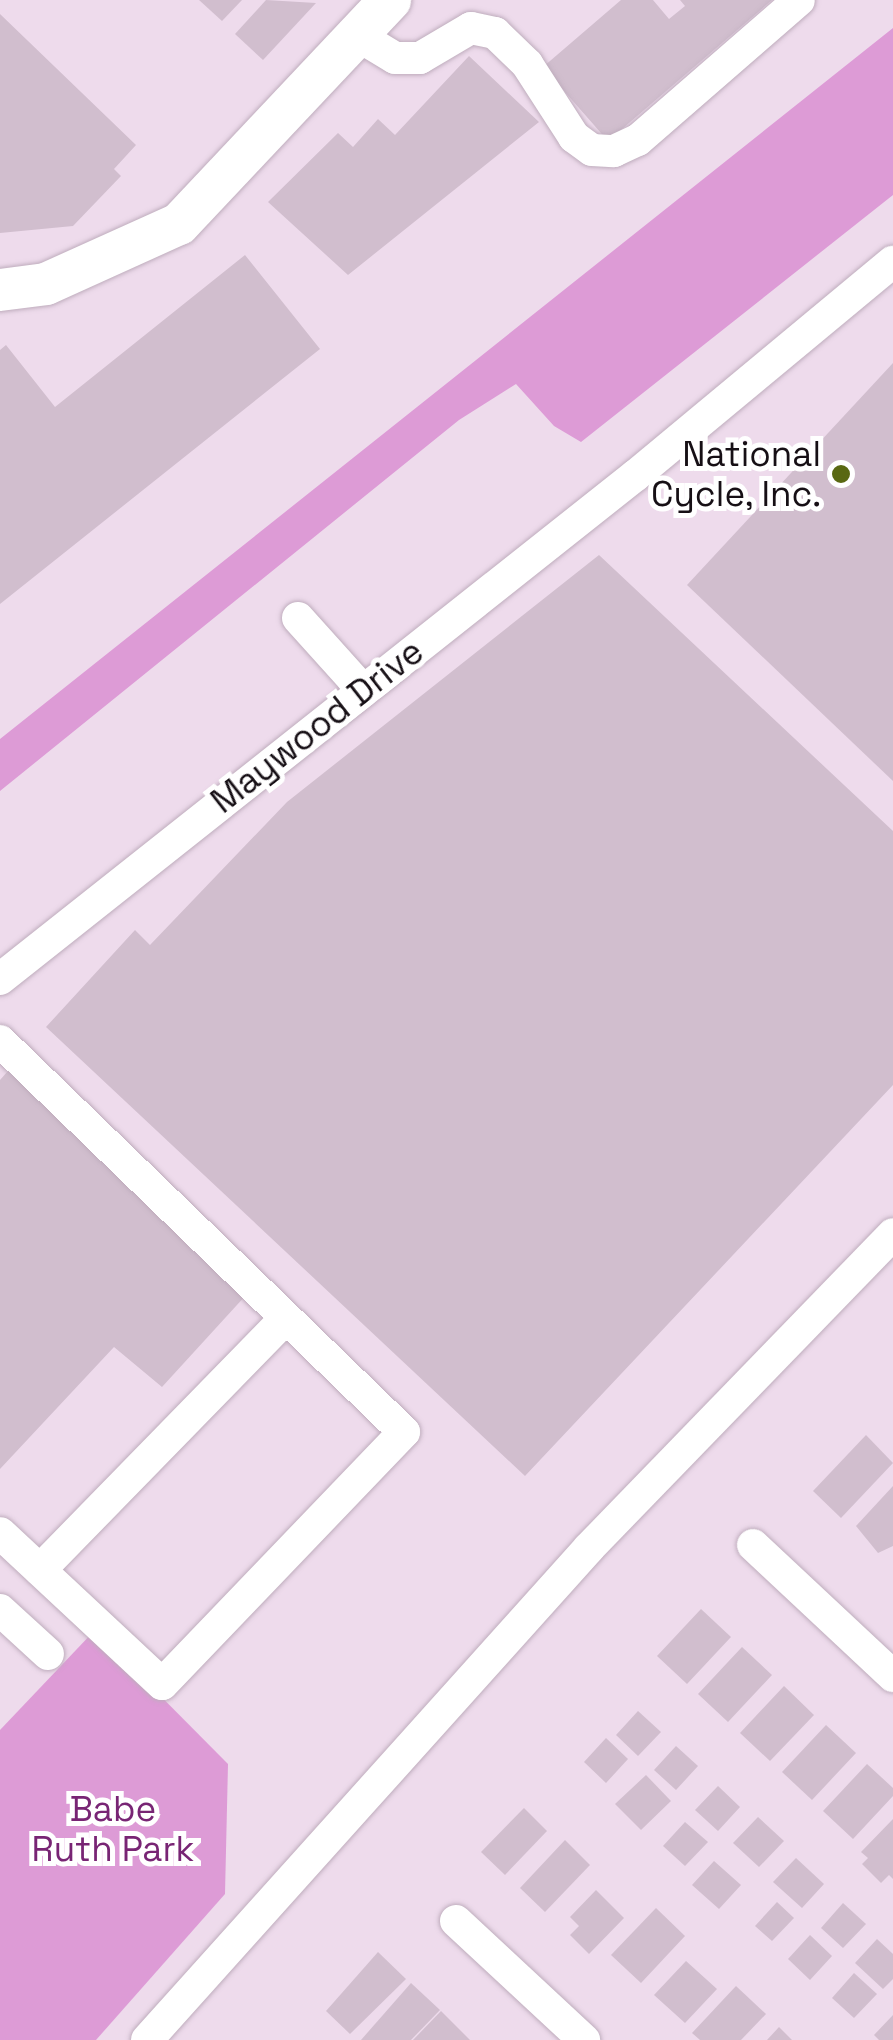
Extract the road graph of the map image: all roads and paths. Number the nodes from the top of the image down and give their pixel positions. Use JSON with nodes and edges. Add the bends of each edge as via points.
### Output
{"nodes":[{"id":1,"x":390,"y":0,"type":"edge"},
{"id":2,"x":799,"y":0,"type":"edge"},
{"id":3,"x":357,"y":35,"type":"junction"},
{"id":4,"x":893,"y":262,"type":"edge"},
{"id":5,"x":0,"y":290,"type":"edge"},
{"id":6,"x":298,"y":618,"type":"dead end"},
{"id":7,"x":362,"y":689,"type":"junction"},
{"id":8,"x":0,"y":978,"type":"edge"},
{"id":9,"x":0,"y":1041,"type":"edge"},
{"id":10,"x":893,"y":1234,"type":"edge"},
{"id":11,"x":285,"y":1318,"type":"junction"},
{"id":12,"x":0,"y":1533,"type":"edge"},
{"id":13,"x":753,"y":1545,"type":"dead end"},
{"id":14,"x":40,"y":1570,"type":"junction"},
{"id":15,"x":0,"y":1610,"type":"edge"},
{"id":16,"x":48,"y":1654,"type":"dead end"},
{"id":17,"x":893,"y":1676,"type":"edge"},
{"id":18,"x":456,"y":1921,"type":"dead end"},
{"id":19,"x":147,"y":2040,"type":"edge"},
{"id":20,"x":584,"y":2040,"type":"edge"}],
"edges":[{"from":1,"to":3,"type":"main road"},
{"from":2,"to":3,"type":"street","via":[[638,140],[614,152],[592,150],[574,136],[527,64],[495,33],[471,28],[420,58],[395,58]]},
{"from":3,"to":5,"type":"main road","via":[[180,224],[46,284]]},
{"from":4,"to":7,"type":"street","name":"Maywood Drive"},
{"from":6,"to":7,"type":"street"},
{"from":7,"to":8,"type":"street","name":"Maywood Drive"},
{"from":9,"to":11,"type":"street"},
{"from":10,"to":19,"type":"street","via":[[589,1548]]},
{"from":11,"to":14,"type":"street"},
{"from":11,"to":14,"type":"street","via":[[404,1432],[162,1684]]},
{"from":12,"to":14,"type":"street"},
{"from":13,"to":17,"type":"street"},
{"from":15,"to":16,"type":"street"},
{"from":18,"to":20,"type":"street"}]}
